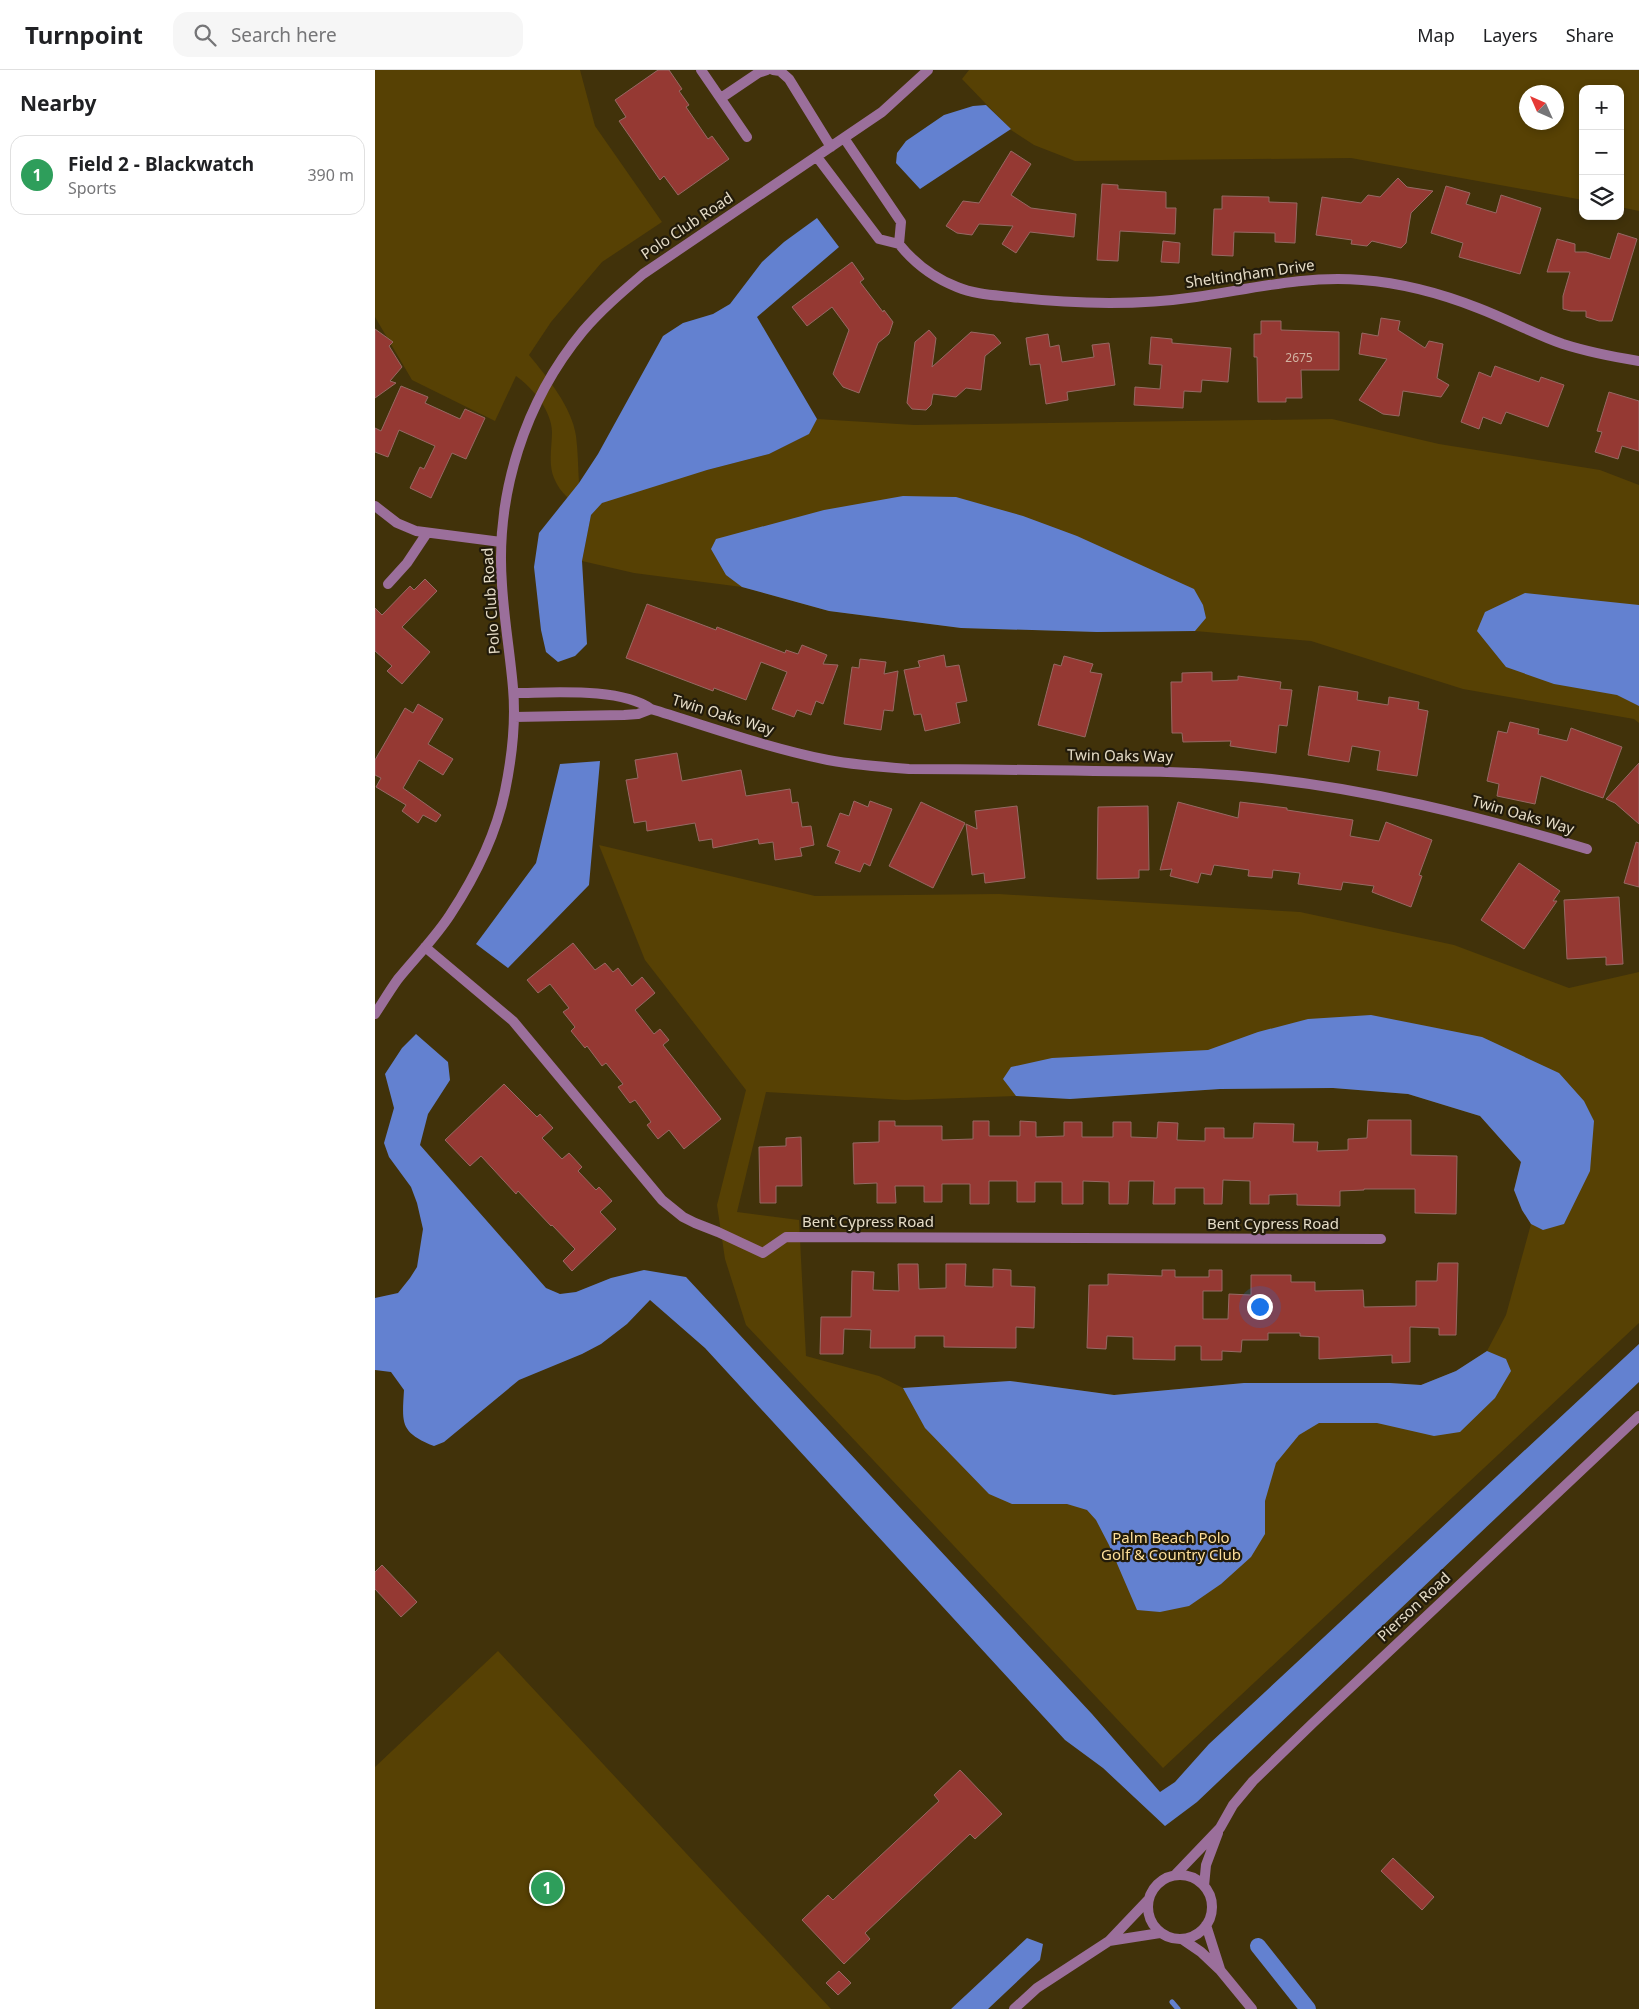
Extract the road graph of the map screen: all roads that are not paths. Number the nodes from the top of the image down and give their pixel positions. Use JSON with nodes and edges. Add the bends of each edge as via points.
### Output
{"nodes":[{"id":1,"x":701,"y":70,"type":"edge"},
{"id":2,"x":767,"y":70,"type":"edge"},
{"id":3,"x":773,"y":70,"type":"edge"},
{"id":4,"x":928,"y":70,"type":"edge"},
{"id":5,"x":721,"y":98,"type":"junction"},
{"id":6,"x":747,"y":137,"type":"dead end"},
{"id":7,"x":845,"y":138,"type":"junction"},
{"id":8,"x":831,"y":147,"type":"junction"},
{"id":9,"x":817,"y":157,"type":"junction"},
{"id":10,"x":899,"y":244,"type":"junction"},
{"id":11,"x":1639,"y":361,"type":"edge"},
{"id":12,"x":375,"y":506,"type":"edge"},
{"id":13,"x":427,"y":533,"type":"junction"},
{"id":14,"x":501,"y":542,"type":"junction"},
{"id":15,"x":388,"y":584,"type":"dead end"},
{"id":16,"x":514,"y":692,"type":"junction"},
{"id":17,"x":651,"y":709,"type":"junction"},
{"id":18,"x":514,"y":717,"type":"junction"},
{"id":19,"x":1587,"y":849,"type":"dead end"},
{"id":20,"x":425,"y":947,"type":"junction"},
{"id":21,"x":375,"y":1014,"type":"edge"},
{"id":22,"x":1381,"y":1239,"type":"dead end"},
{"id":23,"x":1639,"y":1416,"type":"edge"},
{"id":24,"x":1219,"y":1828,"type":"junction"},
{"id":25,"x":1175,"y":1875,"type":"junction"},
{"id":26,"x":1204,"y":1886,"type":"junction"},
{"id":27,"x":1149,"y":1899,"type":"junction"},
{"id":28,"x":1206,"y":1925,"type":"junction"},
{"id":29,"x":1160,"y":1933,"type":"junction"},
{"id":30,"x":1182,"y":1939,"type":"junction"},
{"id":31,"x":1109,"y":1941,"type":"junction"},
{"id":32,"x":1220,"y":1970,"type":"junction"},
{"id":33,"x":1014,"y":2009,"type":"edge"},
{"id":34,"x":1252,"y":2009,"type":"edge"}],
"edges":[{"from":1,"to":5,"type":"street"},
{"from":2,"to":5,"type":"street"},
{"from":3,"to":8,"type":"street","via":[[789,78]]},
{"from":4,"to":7,"type":"street","name":"Polo Club Road","via":[[882,112]]},
{"from":5,"to":6,"type":"street"},
{"from":7,"to":8,"type":"street","name":"Polo Club Road"},
{"from":7,"to":10,"type":"street","via":[[901,222]]},
{"from":8,"to":9,"type":"street","name":"Polo Club Road"},
{"from":9,"to":10,"type":"street","name":"Sheltingham Drive","via":[[879,239]]},
{"from":9,"to":14,"type":"street","name":"Polo Club Road","via":[[643,274],[611,300],[583,330],[545,387],[527,424],[505,503]]},
{"from":10,"to":11,"type":"street","name":"Sheltingham Drive","via":[[924,269],[959,288],[1040,300],[1143,302],[1293,281],[1334,279],[1401,284],[1480,308],[1564,344]]},
{"from":12,"to":13,"type":"street","via":[[397,523]]},
{"from":13,"to":14,"type":"street"},
{"from":13,"to":15,"type":"street"},
{"from":14,"to":16,"type":"street","name":"Polo Club Road","via":[[501,584]]},
{"from":16,"to":17,"type":"street","name":"Twin Oaks Way","via":[[613,696],[639,702]]},
{"from":16,"to":18,"type":"street","name":"Polo Club Road"},
{"from":17,"to":18,"type":"street","name":"Twin Oaks Way","via":[[623,715]]},
{"from":17,"to":19,"type":"street","name":"Twin Oaks Way","via":[[786,750],[875,766],[1180,772],[1322,785],[1462,813]]},
{"from":18,"to":20,"type":"street","name":"Polo Club Road","via":[[505,792],[488,844],[449,916]]},
{"from":20,"to":21,"type":"street","name":"Polo Club Road"},
{"from":20,"to":22,"type":"street","name":"Bent Cypress Road","via":[[517,1026],[662,1200],[683,1217],[763,1253],[786,1237]]},
{"from":23,"to":24,"type":"street","name":"Pierson Road","via":[[1253,1781]]},
{"from":24,"to":25,"type":"street","name":"Pierson Road"},
{"from":24,"to":26,"type":"street","name":"Pierson Road"},
{"from":25,"to":26,"type":"street","via":[[1191,1877]]},
{"from":25,"to":27,"type":"street","via":[[1155,1886]]},
{"from":26,"to":28,"type":"street","via":[[1212,1909]]},
{"from":27,"to":29,"type":"street","via":[[1148,1911]]},
{"from":27,"to":31,"type":"street"},
{"from":28,"to":30,"type":"street","via":[[1200,1932]]},
{"from":28,"to":32,"type":"street"},
{"from":29,"to":30,"type":"street"},
{"from":29,"to":31,"type":"street"},
{"from":30,"to":32,"type":"street"},
{"from":31,"to":33,"type":"street","via":[[1037,1988]]},
{"from":32,"to":34,"type":"street"}]}
